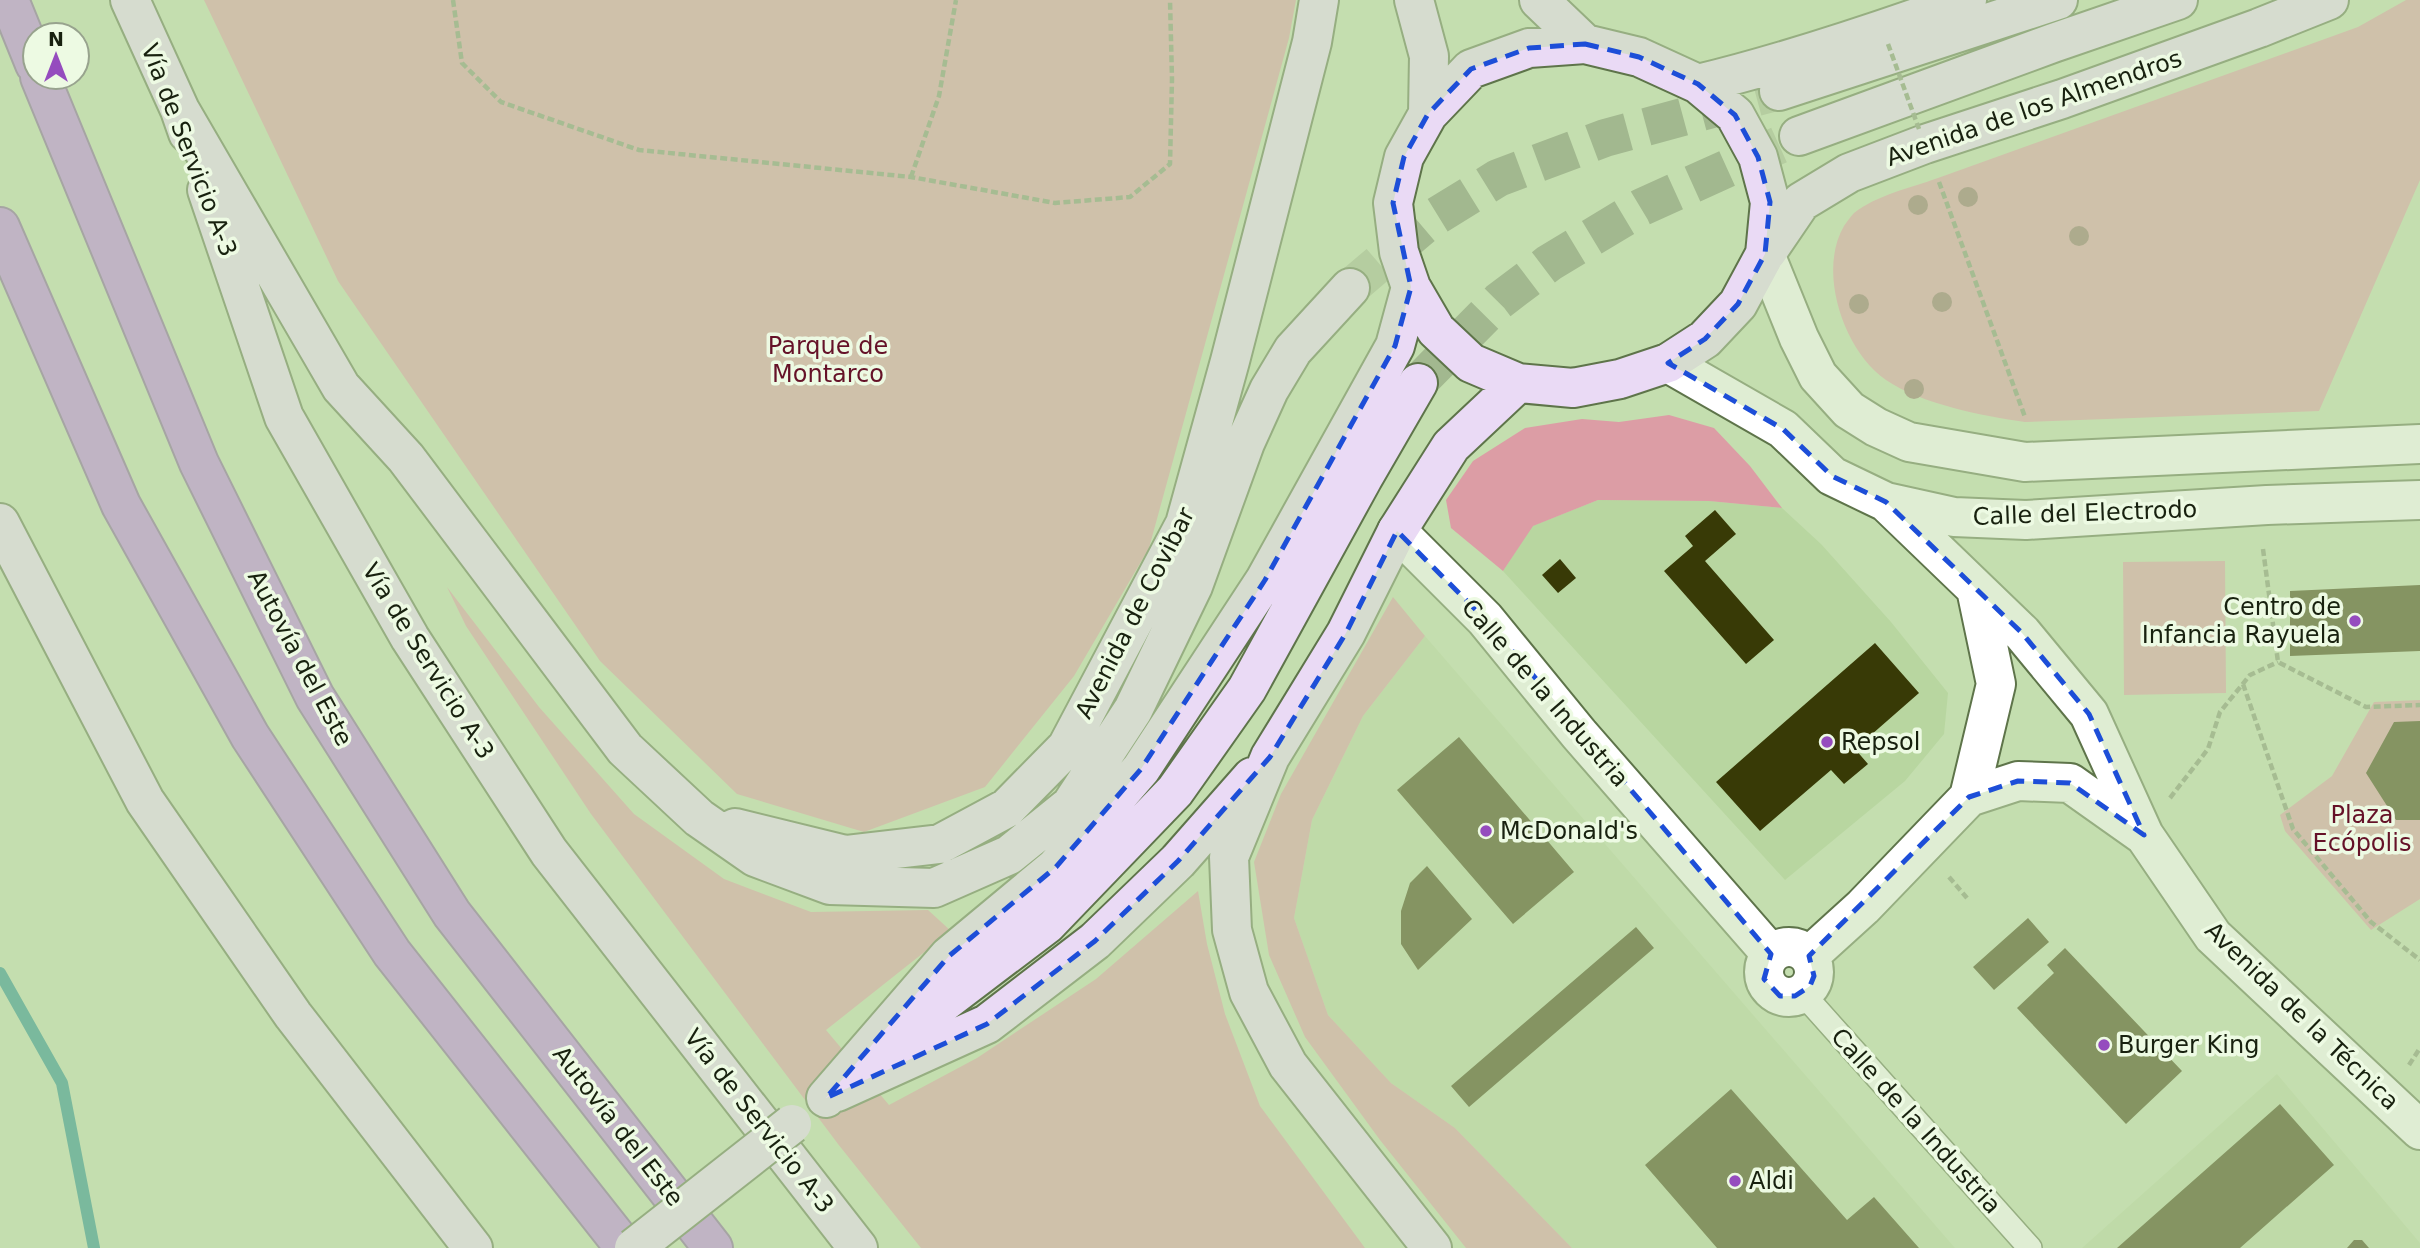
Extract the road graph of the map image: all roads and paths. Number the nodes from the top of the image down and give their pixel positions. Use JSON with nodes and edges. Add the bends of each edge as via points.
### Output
{"nodes":[{"id":1,"x":9,"y":0,"type":"edge"},
{"id":2,"x":130,"y":0,"type":"edge"},
{"id":3,"x":453,"y":0,"type":"edge"},
{"id":4,"x":956,"y":0,"type":"edge"},
{"id":5,"x":1170,"y":0,"type":"edge"},
{"id":6,"x":1320,"y":0,"type":"edge"},
{"id":7,"x":1414,"y":0,"type":"edge"},
{"id":8,"x":1539,"y":0,"type":"edge"},
{"id":9,"x":1967,"y":0,"type":"edge"},
{"id":10,"x":2058,"y":0,"type":"edge"},
{"id":11,"x":2178,"y":0,"type":"edge"},
{"id":12,"x":2329,"y":0,"type":"edge"},
{"id":13,"x":21,"y":30,"type":"edge"},
{"id":14,"x":1585,"y":44,"type":"junction"},
{"id":15,"x":1888,"y":44,"type":"dead end"},
{"id":16,"x":1698,"y":84,"type":"junction"},
{"id":17,"x":46,"y":91,"type":"edge"},
{"id":18,"x":1779,"y":91,"type":"tunnel mouth"},
{"id":19,"x":180,"y":110,"type":"junction"},
{"id":20,"x":1428,"y":114,"type":"junction"},
{"id":21,"x":1919,"y":129,"type":"dead end"},
{"id":22,"x":1799,"y":136,"type":"tunnel mouth"},
{"id":23,"x":911,"y":177,"type":"junction"},
{"id":24,"x":1938,"y":178,"type":"dead end"},
{"id":25,"x":0,"y":227,"type":"edge"},
{"id":26,"x":1765,"y":254,"type":"junction"},
{"id":27,"x":1410,"y":287,"type":"junction"},
{"id":28,"x":1350,"y":288,"type":"tunnel mouth"},
{"id":29,"x":1668,"y":363,"type":"junction"},
{"id":30,"x":1418,"y":383,"type":"tunnel mouth"},
{"id":31,"x":1518,"y":383,"type":"junction"},
{"id":32,"x":2025,"y":417,"type":"dead end"},
{"id":33,"x":2420,"y":444,"type":"edge"},
{"id":34,"x":2420,"y":500,"type":"edge"},
{"id":35,"x":1886,"y":502,"type":"junction"},
{"id":36,"x":0,"y":523,"type":"edge"},
{"id":37,"x":1397,"y":531,"type":"junction"},
{"id":38,"x":2263,"y":549,"type":"dead end"},
{"id":39,"x":1976,"y":589,"type":"junction"},
{"id":40,"x":2278,"y":662,"type":"junction"},
{"id":41,"x":2243,"y":684,"type":"junction"},
{"id":42,"x":2420,"y":705,"type":"edge"},
{"id":43,"x":1270,"y":758,"type":"junction"},
{"id":44,"x":2178,"y":787,"type":"dead end"},
{"id":45,"x":1969,"y":797,"type":"junction"},
{"id":46,"x":699,"y":818,"type":"junction"},
{"id":47,"x":2144,"y":835,"type":"junction"},
{"id":48,"x":1944,"y":871,"type":"dead end"},
{"id":49,"x":1967,"y":898,"type":"dead end"},
{"id":50,"x":1771,"y":954,"type":"junction"},
{"id":51,"x":1809,"y":956,"type":"junction"},
{"id":52,"x":2420,"y":961,"type":"edge"},
{"id":53,"x":1803,"y":994,"type":"junction"},
{"id":54,"x":2420,"y":1048,"type":"edge"},
{"id":55,"x":2403,"y":1074,"type":"dead end"},
{"id":56,"x":826,"y":1098,"type":"junction"},
{"id":57,"x":2420,"y":1130,"type":"edge"},
{"id":58,"x":431,"y":1193,"type":"junction"},
{"id":59,"x":473,"y":1248,"type":"edge"},
{"id":60,"x":495,"y":1248,"type":"edge"},
{"id":61,"x":625,"y":1248,"type":"edge"},
{"id":62,"x":634,"y":1248,"type":"edge"},
{"id":63,"x":713,"y":1248,"type":"edge"},
{"id":64,"x":858,"y":1248,"type":"edge"},
{"id":65,"x":1432,"y":1248,"type":"edge"},
{"id":66,"x":2030,"y":1248,"type":"edge"}],
"edges":[{"from":1,"to":13,"type":"highway"},
{"from":2,"to":19,"type":"main road","name":"Vía de Servicio A-3"},
{"from":3,"to":23,"type":"path","via":[[462,63],[501,102],[639,150]]},
{"from":4,"to":23,"type":"path","via":[[939,96]]},
{"from":5,"to":23,"type":"path","via":[[1170,163],[1130,197],[1055,202]]},
{"from":6,"to":46,"type":"main road","name":"Avenida de Covibar","via":[[1185,524],[1067,747],[1007,808],[940,844],[845,855]]},
{"from":7,"to":20,"type":"main road","via":[[1429,56]]},
{"from":8,"to":14,"type":"main road"},
{"from":9,"to":16,"type":"main road","via":[[1883,30]]},
{"from":10,"to":18,"type":"main road"},
{"from":11,"to":22,"type":"main road"},
{"from":12,"to":26,"type":"main road","name":"Avenida de los Almendros","via":[[1849,173],[1801,202]]},
{"from":14,"to":16,"type":"main road","via":[[1639,57]]},
{"from":14,"to":20,"type":"main road","via":[[1529,48],[1471,69]]},
{"from":15,"to":21,"type":"path","bridge":true},
{"from":16,"to":26,"type":"main road","via":[[1735,115],[1758,157],[1770,202]]},
{"from":17,"to":63,"type":"highway","name":"Autovía del Este","via":[[199,463],[315,697],[453,914]]},
{"from":19,"to":46,"type":"main road","via":[[341,387],[406,458],[625,749]]},
{"from":19,"to":64,"type":"main road","name":"Vía de Servicio A-3","via":[[284,417],[410,638],[549,852]]},
{"from":20,"to":27,"type":"main road","name":"Avenida de los Almendros","via":[[1404,157],[1393,203],[1399,252]]},
{"from":24,"to":32,"type":"path"},
{"from":25,"to":61,"type":"highway","via":[[121,505],[250,736],[392,953]]},
{"from":26,"to":29,"type":"main road","name":"Avenida de los Almendros","via":[[1738,304],[1705,339]]},
{"from":26,"to":33,"type":"street","via":[[1818,376],[1849,410],[1909,442],[2025,462]]},
{"from":27,"to":31,"type":"main road","name":"Avenida de los Almendros","via":[[1436,330],[1471,363]]},
{"from":27,"to":56,"type":"main road","via":[[1395,346],[1272,569],[1141,769],[1056,867],[949,956]]},
{"from":28,"to":46,"type":"main road","via":[[1293,350],[1269,390],[1193,586],[1133,710],[1071,805],[1009,855],[934,888],[831,886],[755,857]]},
{"from":29,"to":31,"type":"main road","name":"Avenida de los Almendros","via":[[1573,388]]},
{"from":29,"to":35,"type":"street","name":"Calle del Electrodo","via":[[1783,429],[1832,476]]},
{"from":30,"to":56,"type":"main road","via":[[1247,689],[1175,791],[1047,924],[935,1007]]},
{"from":31,"to":37,"type":"main road","via":[[1451,446]]},
{"from":34,"to":35,"type":"street","name":"Calle del Electrodo","via":[[2026,520],[1954,517]]},
{"from":35,"to":39,"type":"street","name":"Avenida de la Técnica"},
{"from":36,"to":58,"type":"main road","via":[[145,801],[293,1016]]},
{"from":37,"to":43,"type":"main road","via":[[1346,633]]},
{"from":37,"to":50,"type":"street","name":"Calle de la Industria","via":[[1500,636]]},
{"from":38,"to":40,"type":"path"},
{"from":39,"to":45,"type":"street","via":[[1996,684]]},
{"from":39,"to":47,"type":"street","name":"Avenida de la Técnica","via":[[2022,633],[2090,714]]},
{"from":40,"to":41,"type":"path","via":[[2250,675]]},
{"from":40,"to":42,"type":"path","via":[[2366,707]]},
{"from":41,"to":44,"type":"path","via":[[2220,712],[2208,749]]},
{"from":41,"to":52,"type":"path","via":[[2293,829],[2371,922]]},
{"from":43,"to":56,"type":"main road","via":[[1178,861],[1095,941],[987,1024]]},
{"from":43,"to":65,"type":"main road","via":[[1229,857],[1232,930],[1249,992],[1288,1065]]},
{"from":45,"to":47,"type":"street","via":[[2018,781],[2070,783]]},
{"from":45,"to":51,"type":"street"},
{"from":47,"to":57,"type":"street","name":"Avenida de la Técnica","via":[[2213,936]]},
{"from":48,"to":49,"type":"path"},
{"from":50,"to":51,"type":"street","via":[[1790,946]]},
{"from":50,"to":53,"type":"street","via":[[1763,970],[1768,987],[1780,996]]},
{"from":51,"to":53,"type":"street","via":[[1814,976]]},
{"from":53,"to":66,"type":"lane","name":"Calle de la Industria"},
{"from":54,"to":55,"type":"path"},
{"from":56,"to":62,"type":"main road","bridge":true},
{"from":58,"to":59,"type":"main road"},
{"from":58,"to":60,"type":"main road"}]}
